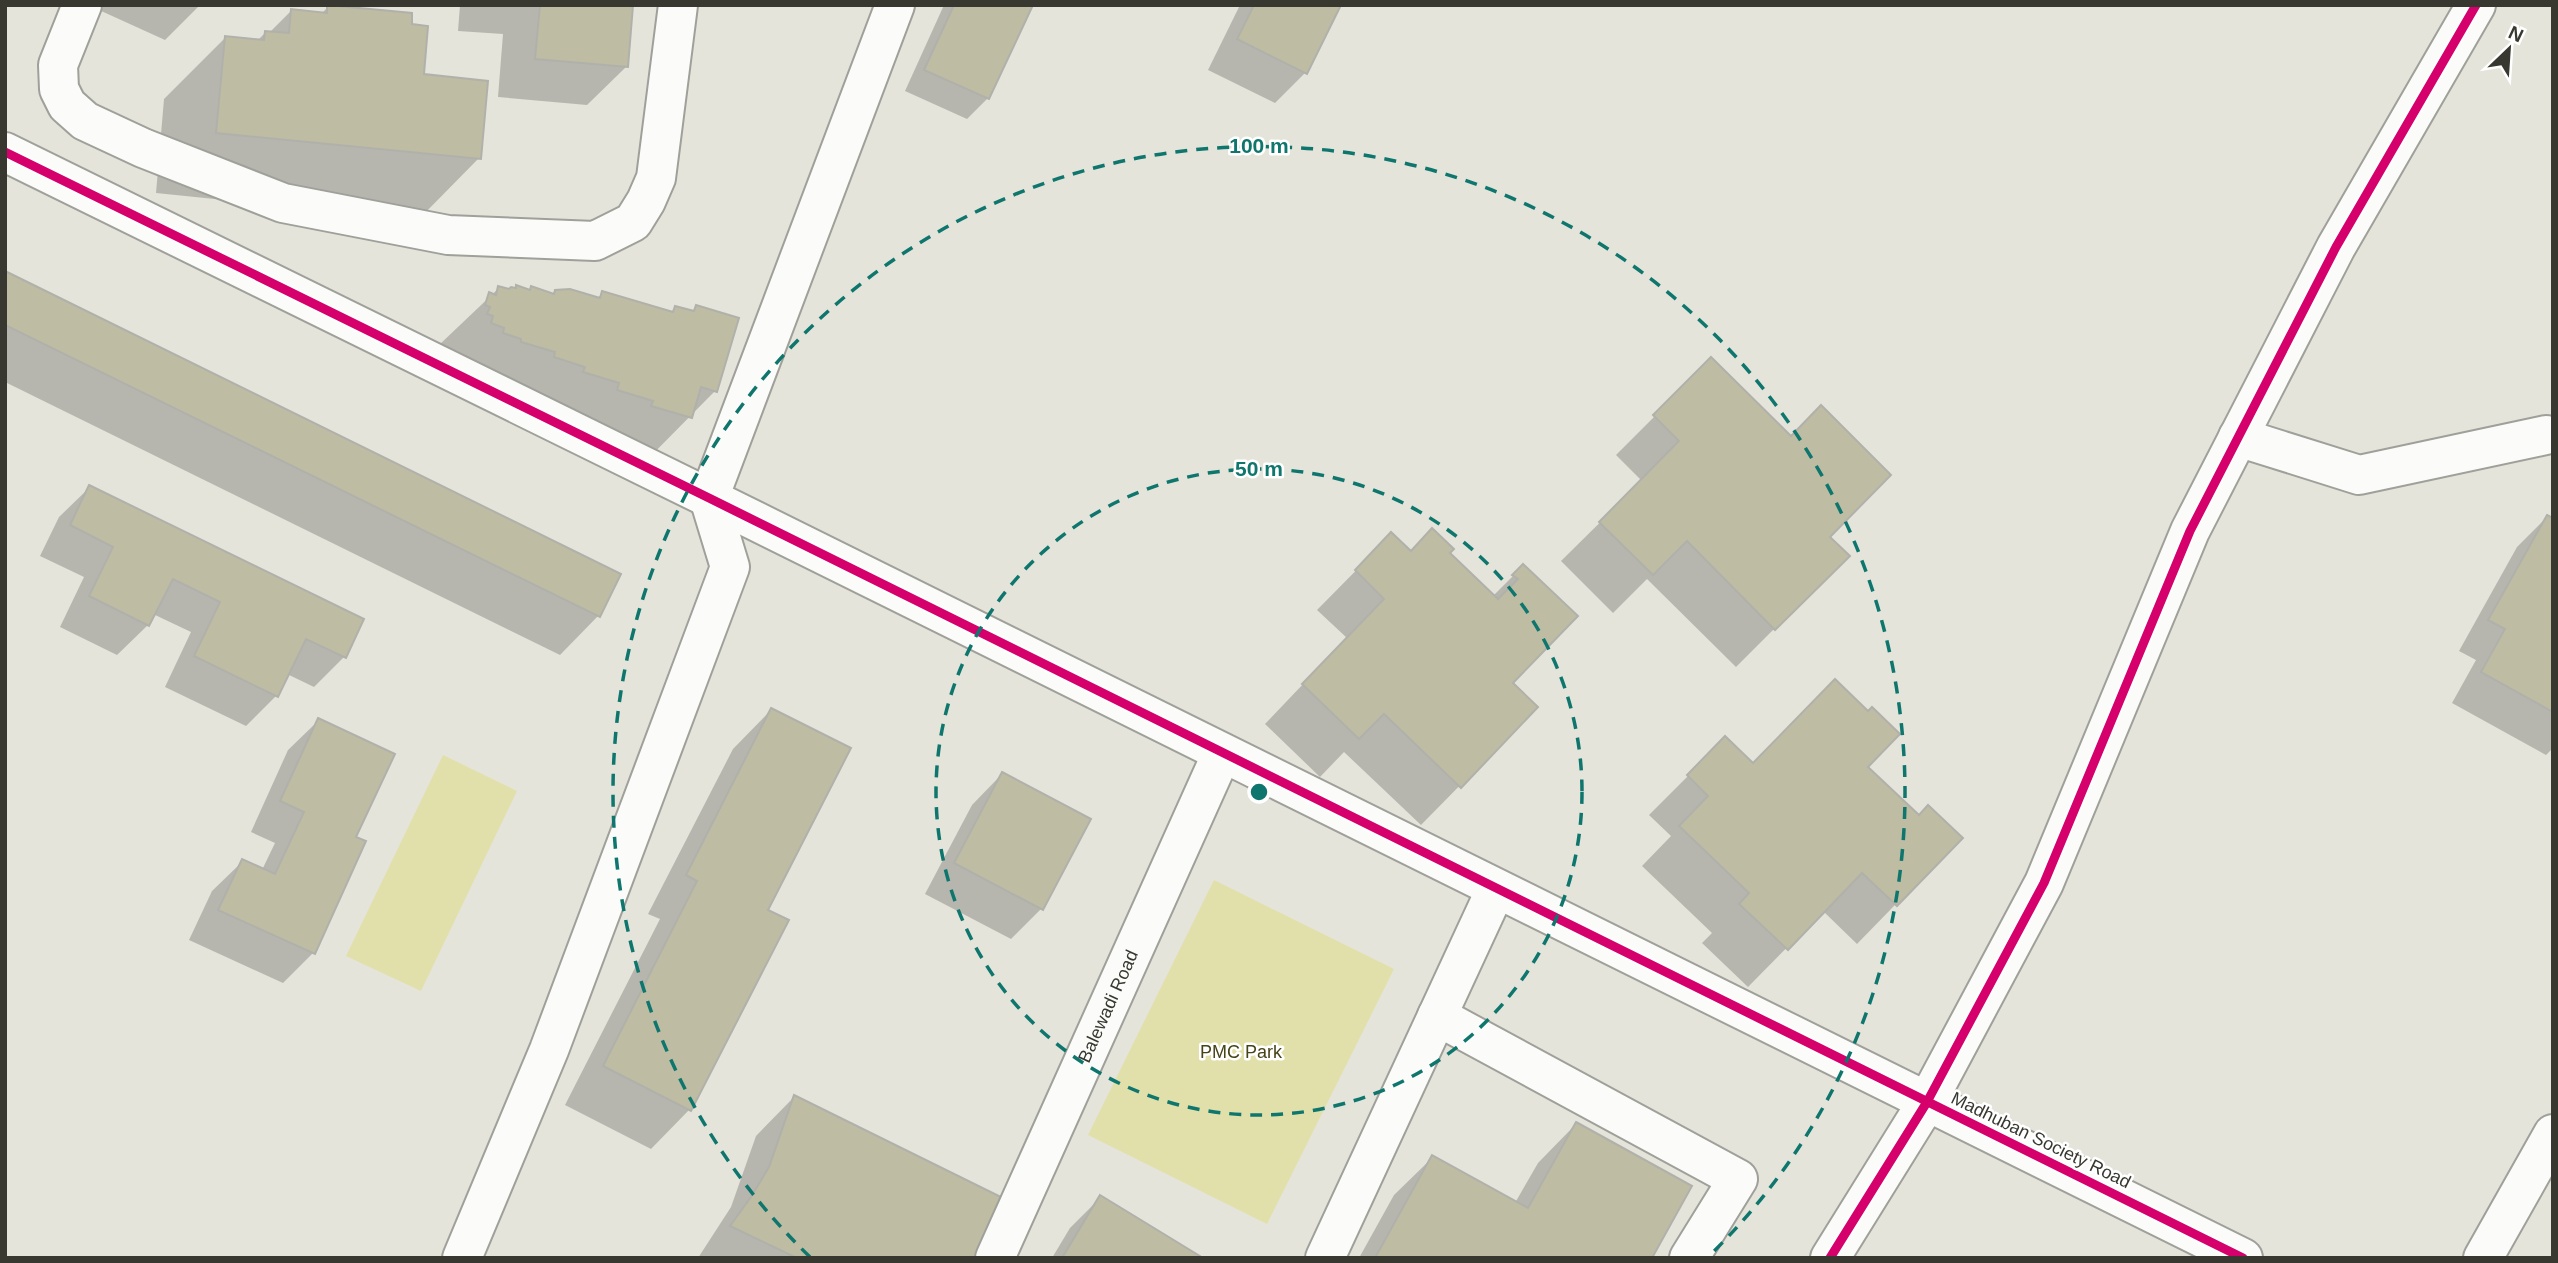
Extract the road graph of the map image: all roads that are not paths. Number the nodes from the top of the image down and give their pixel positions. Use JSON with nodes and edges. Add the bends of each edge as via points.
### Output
{"nodes":[{"id":1,"x":82,"y":5,"type":"edge"},
{"id":2,"x":678,"y":5,"type":"edge"},
{"id":3,"x":895,"y":5,"type":"edge"},
{"id":4,"x":2476,"y":5,"type":"edge"},
{"id":5,"x":5,"y":152,"type":"edge"},
{"id":6,"x":2546,"y":435,"type":"dead end"},
{"id":7,"x":2238,"y":437,"type":"junction"},
{"id":8,"x":709,"y":498,"type":"junction"},
{"id":9,"x":1222,"y":753,"type":"junction"},
{"id":10,"x":1496,"y":889,"type":"junction"},
{"id":11,"x":1437,"y":1016,"type":"junction"},
{"id":12,"x":1927,"y":1102,"type":"junction"},
{"id":13,"x":2553,"y":1134,"type":"edge"},
{"id":14,"x":462,"y":1258,"type":"edge"},
{"id":15,"x":995,"y":1258,"type":"edge"},
{"id":16,"x":1325,"y":1258,"type":"edge"},
{"id":17,"x":1689,"y":1258,"type":"edge"},
{"id":18,"x":1830,"y":1258,"type":"edge"},
{"id":19,"x":2243,"y":1258,"type":"edge"},
{"id":20,"x":2483,"y":1258,"type":"edge"}],
"edges":[{"from":1,"to":2,"type":"street","via":[[58,65],[59,89],[67,105],[85,121],[143,148],[283,203],[448,235],[595,241],[633,222],[656,178]]},
{"from":3,"to":8,"type":"street"},
{"from":4,"to":7,"type":"street","via":[[2336,247]]},
{"from":5,"to":8,"type":"street","name":"Madhuban Society Road"},
{"from":6,"to":7,"type":"street","via":[[2359,474]]},
{"from":7,"to":12,"type":"street","via":[[2190,531],[2044,883]]},
{"from":8,"to":9,"type":"street","name":"Madhuban Society Road"},
{"from":8,"to":14,"type":"street","via":[[730,567],[549,1051]]},
{"from":9,"to":10,"type":"street","name":"Madhuban Society Road"},
{"from":9,"to":15,"type":"street","name":"Balewadi Road"},
{"from":10,"to":11,"type":"street"},
{"from":10,"to":12,"type":"street","name":"Madhuban Society Road"},
{"from":11,"to":16,"type":"street"},
{"from":11,"to":17,"type":"street","via":[[1738,1179]]},
{"from":12,"to":18,"type":"street"},
{"from":12,"to":19,"type":"street","name":"Madhuban Society Road"},
{"from":13,"to":20,"type":"street"}]}
